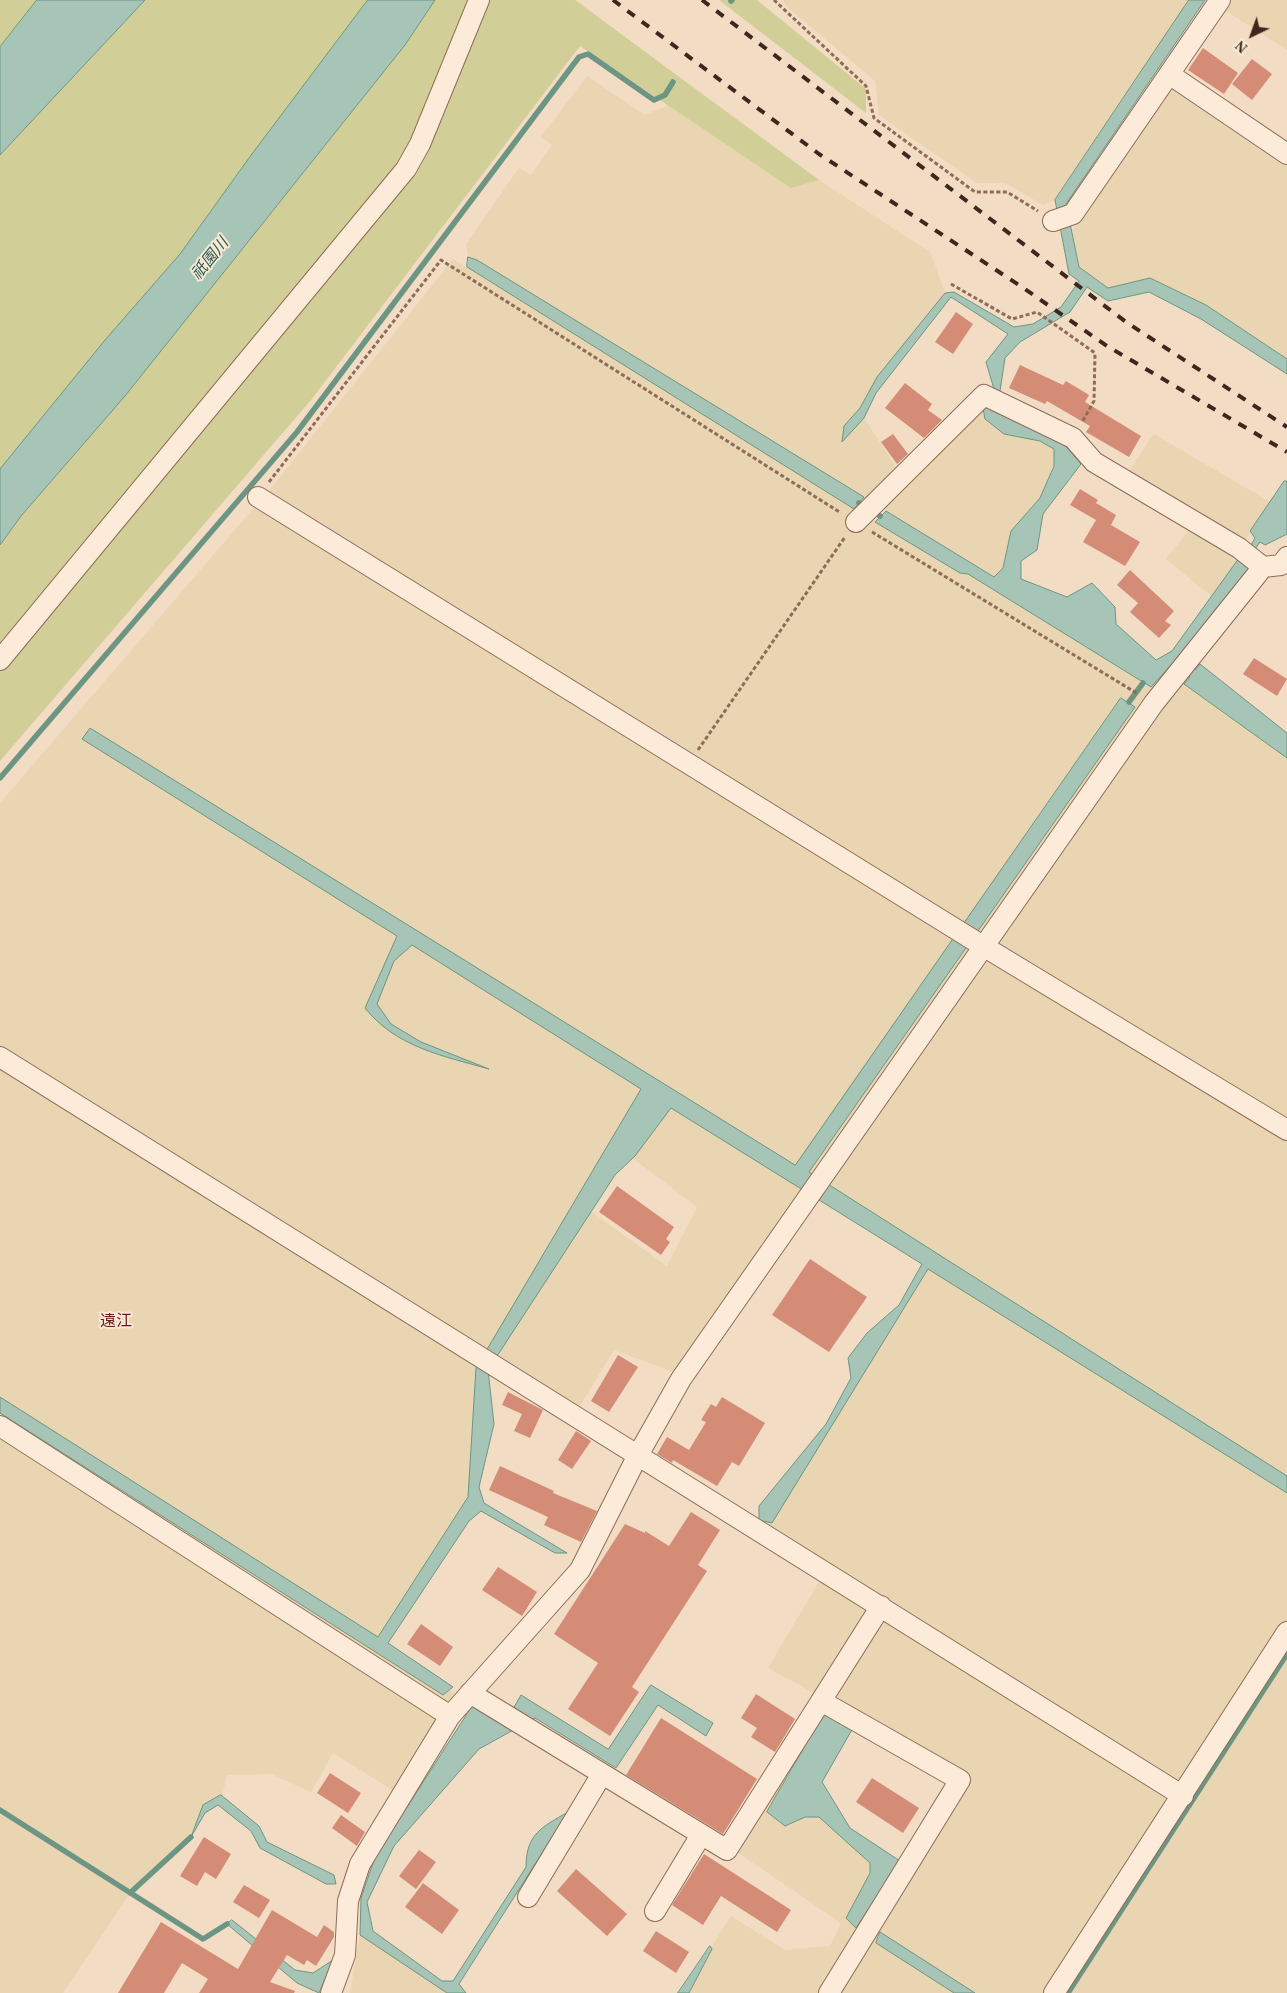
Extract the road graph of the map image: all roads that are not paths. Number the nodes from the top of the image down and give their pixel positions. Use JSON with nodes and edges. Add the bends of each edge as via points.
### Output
{"nodes":[{"id":1,"x":479,"y":0,"type":"edge"},
{"id":2,"x":1220,"y":0,"type":"edge"},
{"id":3,"x":1169,"y":74,"type":"junction"},
{"id":4,"x":1287,"y":154,"type":"edge"},
{"id":5,"x":1053,"y":221,"type":"road end"},
{"id":6,"x":258,"y":497,"type":"road end"},
{"id":7,"x":864,"y":514,"type":"road end"},
{"id":8,"x":1269,"y":561,"type":"edge"},
{"id":9,"x":0,"y":660,"type":"edge"},
{"id":10,"x":980,"y":944,"type":"junction"},
{"id":11,"x":0,"y":1057,"type":"edge"},
{"id":12,"x":1287,"y":1130,"type":"edge"},
{"id":13,"x":0,"y":1426,"type":"edge"},
{"id":14,"x":638,"y":1455,"type":"junction"},
{"id":15,"x":880,"y":1606,"type":"junction"},
{"id":16,"x":1287,"y":1632,"type":"edge"},
{"id":17,"x":470,"y":1693,"type":"junction"},
{"id":18,"x":821,"y":1701,"type":"junction"},
{"id":19,"x":450,"y":1716,"type":"junction"},
{"id":20,"x":602,"y":1774,"type":"junction"},
{"id":21,"x":1183,"y":1796,"type":"junction"},
{"id":22,"x":701,"y":1835,"type":"junction"},
{"id":23,"x":528,"y":1898,"type":"dead end"},
{"id":24,"x":654,"y":1911,"type":"dead end"},
{"id":25,"x":331,"y":1993,"type":"edge"},
{"id":26,"x":829,"y":1993,"type":"edge"},
{"id":27,"x":1054,"y":1993,"type":"edge"}],
"edges":[{"from":1,"to":9,"type":"street","via":[[420,144],[406,169]]},
{"from":2,"to":3,"type":"street"},
{"from":3,"to":4,"type":"street"},
{"from":3,"to":5,"type":"street","via":[[1074,214]]},
{"from":6,"to":10,"type":"street"},
{"from":7,"to":8,"type":"street","via":[[984,395],[1073,438],[1094,462]]},
{"from":8,"to":10,"type":"street","via":[[1154,703]]},
{"from":10,"to":12,"type":"street"},
{"from":10,"to":14,"type":"street","via":[[681,1379]]},
{"from":11,"to":14,"type":"street"},
{"from":13,"to":19,"type":"street"},
{"from":14,"to":15,"type":"street"},
{"from":14,"to":17,"type":"street","via":[[580,1570]]},
{"from":15,"to":18,"type":"street"},
{"from":15,"to":21,"type":"street"},
{"from":16,"to":21,"type":"street"},
{"from":17,"to":19,"type":"street"},
{"from":17,"to":20,"type":"street"},
{"from":18,"to":22,"type":"street","via":[[727,1850]]},
{"from":18,"to":26,"type":"street","via":[[960,1780]]},
{"from":19,"to":25,"type":"street","via":[[360,1864],[348,1901],[345,1955]]},
{"from":20,"to":22,"type":"street"},
{"from":20,"to":23,"type":"street"},
{"from":21,"to":27,"type":"street"},
{"from":22,"to":24,"type":"street"}]}
